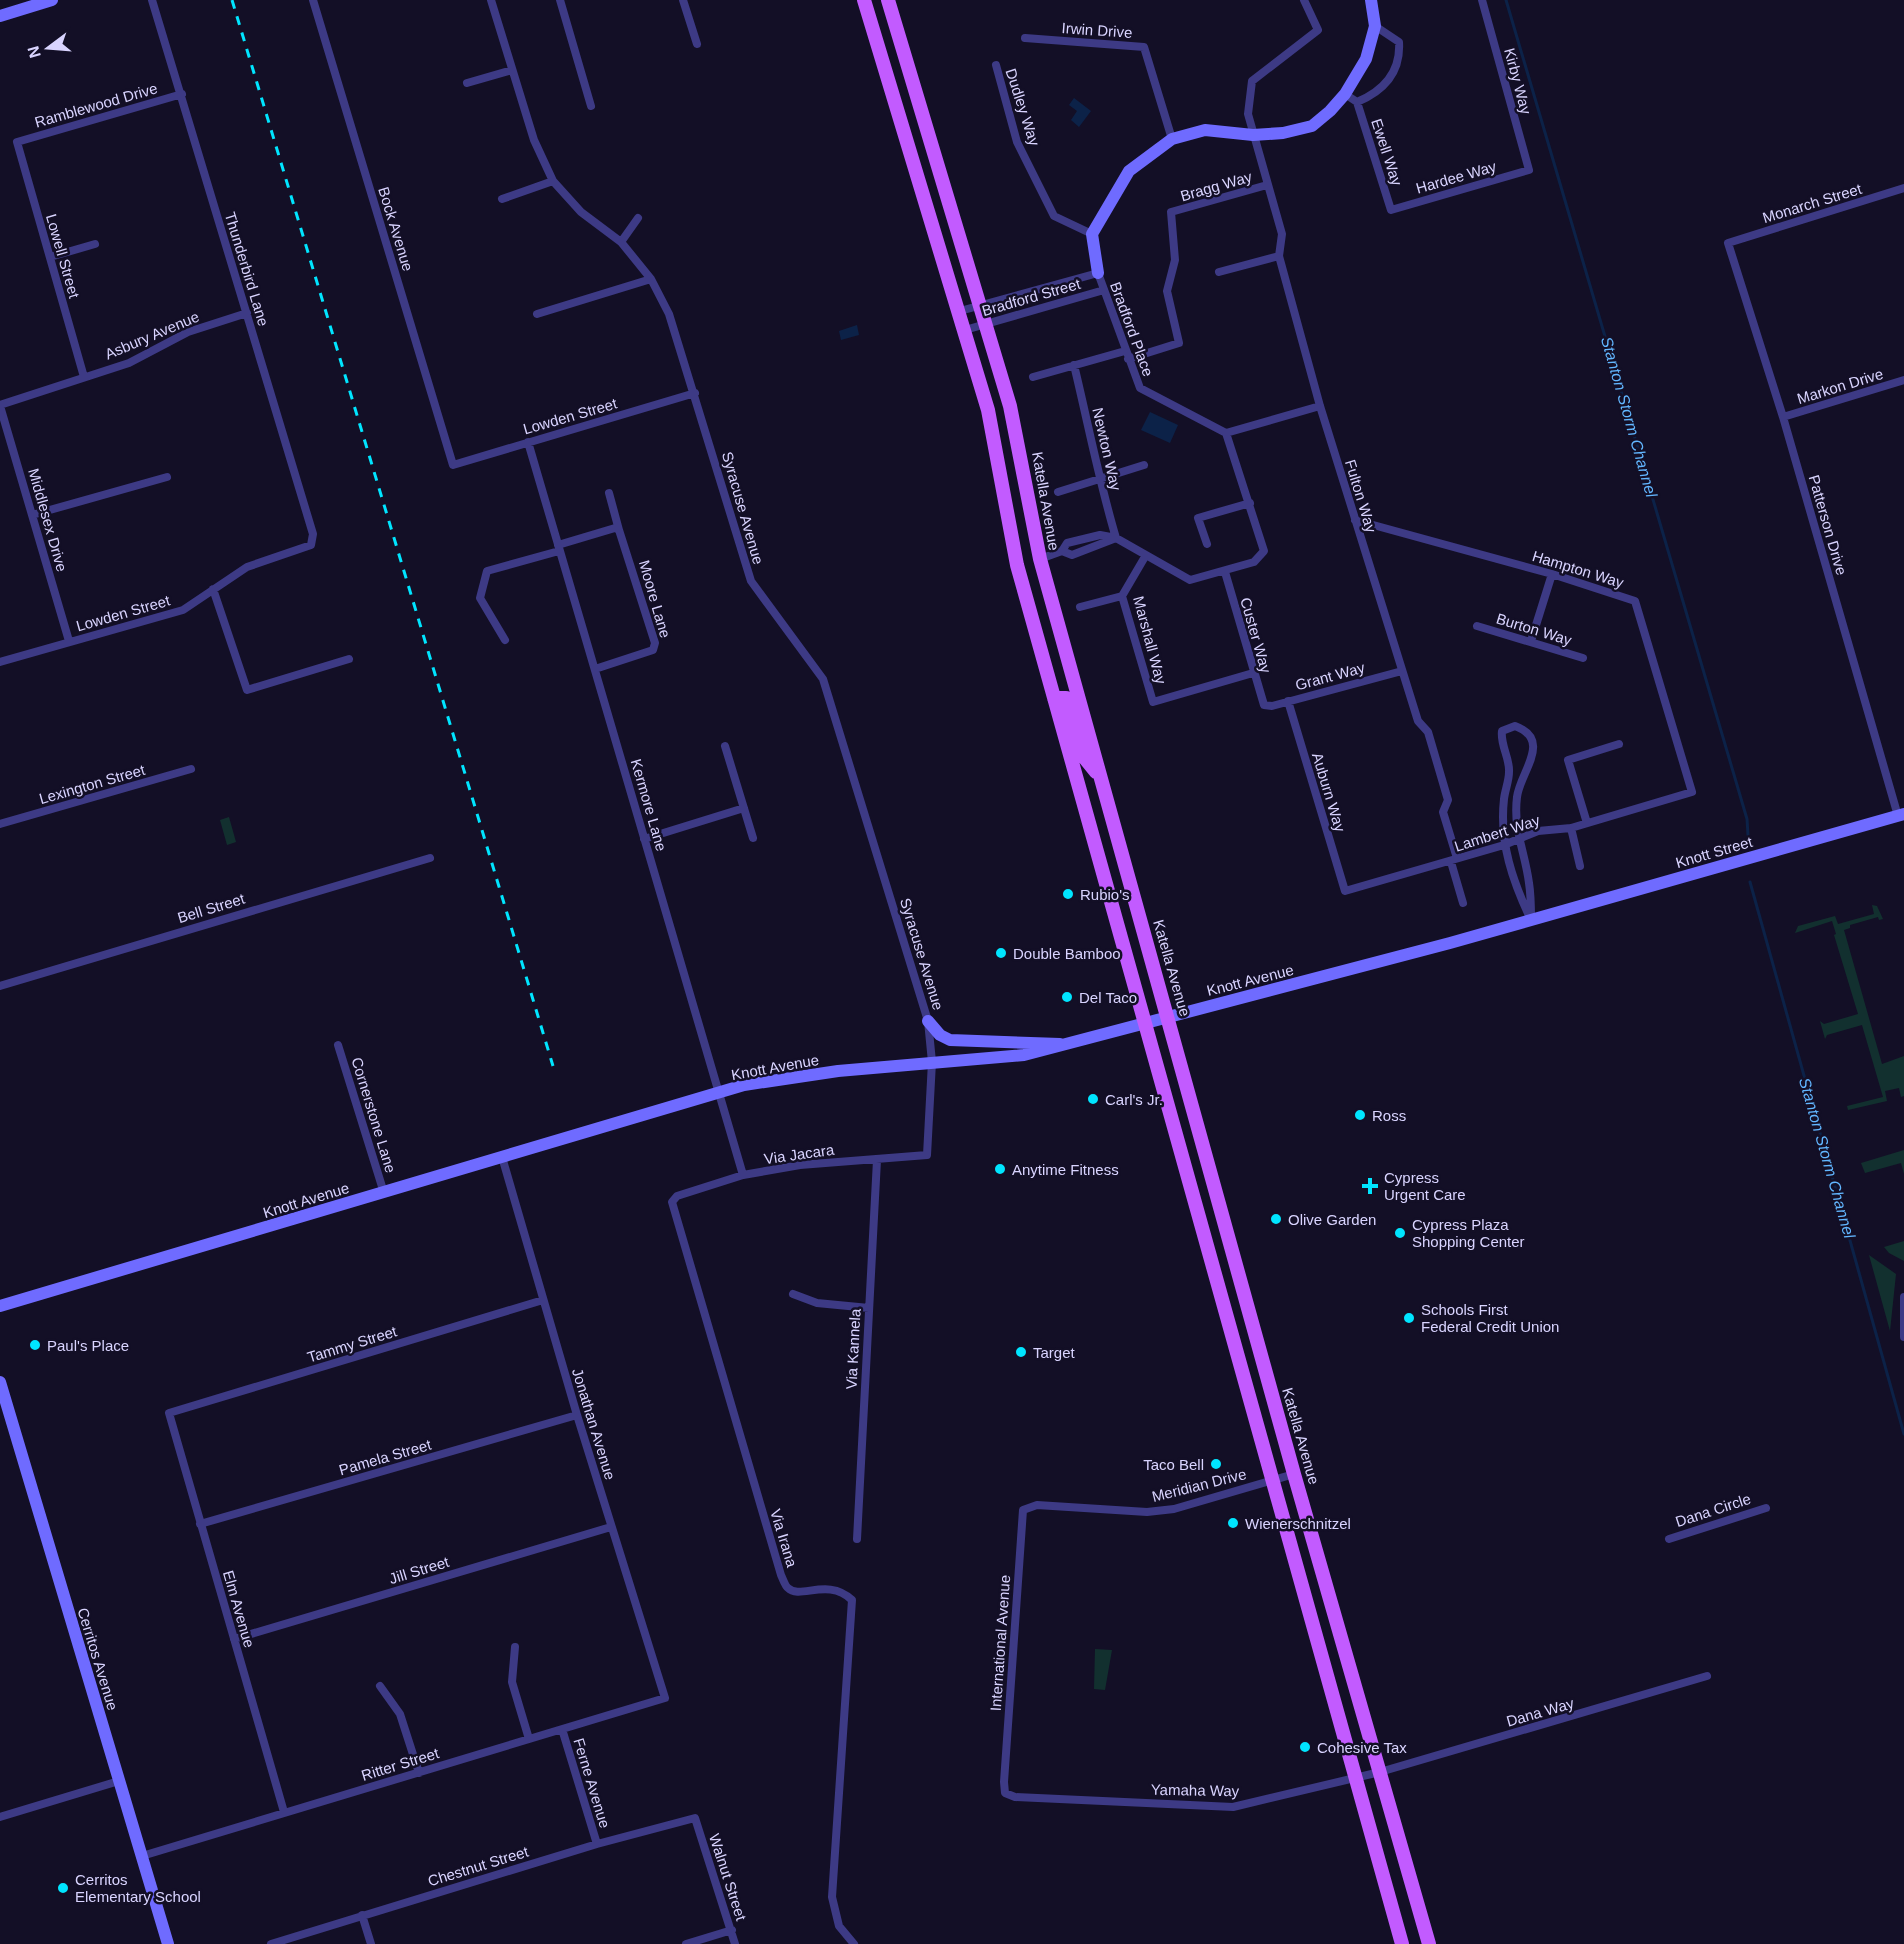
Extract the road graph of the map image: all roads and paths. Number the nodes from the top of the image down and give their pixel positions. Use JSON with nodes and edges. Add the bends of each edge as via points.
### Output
{"nodes":[{"id":1,"x":52,"y":0,"type":"edge"},
{"id":2,"x":152,"y":0,"type":"edge"},
{"id":3,"x":313,"y":0,"type":"edge"},
{"id":4,"x":491,"y":0,"type":"edge"},
{"id":5,"x":560,"y":0,"type":"edge"},
{"id":6,"x":683,"y":0,"type":"edge"},
{"id":7,"x":864,"y":0,"type":"edge"},
{"id":8,"x":888,"y":0,"type":"edge"},
{"id":9,"x":1304,"y":0,"type":"edge"},
{"id":10,"x":1371,"y":0,"type":"edge"},
{"id":11,"x":1482,"y":0,"type":"edge"},
{"id":12,"x":0,"y":16,"type":"edge"},
{"id":13,"x":1375,"y":26,"type":"junction"},
{"id":14,"x":1025,"y":38,"type":"dead end"},
{"id":15,"x":697,"y":44,"type":"dead end"},
{"id":16,"x":996,"y":65,"type":"dead end"},
{"id":17,"x":512,"y":70,"type":"junction"},
{"id":18,"x":466,"y":83,"type":"dead end"},
{"id":19,"x":182,"y":94,"type":"junction"},
{"id":20,"x":1345,"y":94,"type":"junction"},
{"id":21,"x":1357,"y":102,"type":"junction"},
{"id":22,"x":591,"y":106,"type":"dead end"},
{"id":23,"x":1253,"y":135,"type":"junction"},
{"id":24,"x":1172,"y":139,"type":"junction"},
{"id":25,"x":17,"y":142,"type":"joint"},
{"id":26,"x":1529,"y":170,"type":"joint"},
{"id":27,"x":553,"y":181,"type":"junction"},
{"id":28,"x":1267,"y":185,"type":"junction"},
{"id":29,"x":1904,"y":188,"type":"edge"},
{"id":30,"x":502,"y":199,"type":"dead end"},
{"id":31,"x":1391,"y":210,"type":"joint"},
{"id":32,"x":638,"y":218,"type":"dead end"},
{"id":33,"x":1092,"y":234,"type":"junction"},
{"id":34,"x":621,"y":242,"type":"junction"},
{"id":35,"x":1728,"y":243,"type":"joint"},
{"id":36,"x":95,"y":244,"type":"dead end"},
{"id":37,"x":1279,"y":256,"type":"junction"},
{"id":38,"x":50,"y":257,"type":"junction"},
{"id":39,"x":1219,"y":272,"type":"dead end"},
{"id":40,"x":1098,"y":273,"type":"junction"},
{"id":41,"x":651,"y":279,"type":"junction"},
{"id":42,"x":1104,"y":290,"type":"junction"},
{"id":43,"x":981,"y":306,"type":"junction"},
{"id":44,"x":960,"y":311,"type":"junction"},
{"id":45,"x":247,"y":313,"type":"junction"},
{"id":46,"x":537,"y":314,"type":"dead end"},
{"id":47,"x":986,"y":324,"type":"junction"},
{"id":48,"x":965,"y":330,"type":"junction"},
{"id":49,"x":1126,"y":355,"type":"junction"},
{"id":50,"x":1074,"y":365,"type":"junction"},
{"id":51,"x":84,"y":377,"type":"junction"},
{"id":52,"x":1033,"y":377,"type":"dead end"},
{"id":53,"x":1904,"y":380,"type":"edge"},
{"id":54,"x":695,"y":393,"type":"junction"},
{"id":55,"x":0,"y":405,"type":"edge"},
{"id":56,"x":1320,"y":406,"type":"junction"},
{"id":57,"x":1783,"y":417,"type":"junction"},
{"id":58,"x":1226,"y":433,"type":"junction"},
{"id":59,"x":528,"y":442,"type":"junction"},
{"id":60,"x":453,"y":465,"type":"joint"},
{"id":61,"x":1144,"y":465,"type":"dead end"},
{"id":62,"x":167,"y":477,"type":"dead end"},
{"id":63,"x":1098,"y":479,"type":"junction"},
{"id":64,"x":1058,"y":492,"type":"dead end"},
{"id":65,"x":609,"y":493,"type":"dead end"},
{"id":66,"x":1250,"y":503,"type":"junction"},
{"id":67,"x":32,"y":515,"type":"junction"},
{"id":68,"x":1355,"y":520,"type":"junction"},
{"id":69,"x":620,"y":530,"type":"junction"},
{"id":70,"x":1116,"y":538,"type":"junction"},
{"id":71,"x":1207,"y":544,"type":"dead end"},
{"id":72,"x":311,"y":545,"type":"joint"},
{"id":73,"x":558,"y":548,"type":"junction"},
{"id":74,"x":1146,"y":555,"type":"junction"},
{"id":75,"x":1040,"y":559,"type":"junction"},
{"id":76,"x":1225,"y":572,"type":"junction"},
{"id":77,"x":1552,"y":573,"type":"junction"},
{"id":78,"x":213,"y":589,"type":"junction"},
{"id":79,"x":1122,"y":596,"type":"junction"},
{"id":80,"x":1080,"y":607,"type":"dead end"},
{"id":81,"x":1477,"y":626,"type":"dead end"},
{"id":82,"x":505,"y":640,"type":"dead end"},
{"id":83,"x":69,"y":641,"type":"junction"},
{"id":84,"x":1531,"y":641,"type":"junction"},
{"id":85,"x":1583,"y":658,"type":"dead end"},
{"id":86,"x":349,"y":659,"type":"dead end"},
{"id":87,"x":0,"y":662,"type":"edge"},
{"id":88,"x":595,"y":669,"type":"junction"},
{"id":89,"x":1402,"y":671,"type":"junction"},
{"id":90,"x":1253,"y":673,"type":"junction"},
{"id":91,"x":1054,"y":698,"type":"junction"},
{"id":92,"x":1288,"y":701,"type":"junction"},
{"id":93,"x":1264,"y":705,"type":"joint"},
{"id":94,"x":1619,"y":744,"type":"dead end"},
{"id":95,"x":725,"y":746,"type":"dead end"},
{"id":96,"x":191,"y":769,"type":"dead end"},
{"id":97,"x":1509,"y":772,"type":"junction"},
{"id":98,"x":1522,"y":776,"type":"junction"},
{"id":99,"x":1101,"y":779,"type":"junction"},
{"id":100,"x":1692,"y":792,"type":"joint"},
{"id":101,"x":744,"y":808,"type":"junction"},
{"id":102,"x":1901,"y":815,"type":"edge"},
{"id":103,"x":1587,"y":823,"type":"junction"},
{"id":104,"x":0,"y":824,"type":"edge"},
{"id":105,"x":1571,"y":828,"type":"junction"},
{"id":106,"x":753,"y":838,"type":"dead end"},
{"id":107,"x":1518,"y":838,"type":"junction"},
{"id":108,"x":645,"y":839,"type":"junction"},
{"id":109,"x":1504,"y":845,"type":"junction"},
{"id":110,"x":430,"y":858,"type":"dead end"},
{"id":111,"x":1454,"y":860,"type":"junction"},
{"id":112,"x":1580,"y":866,"type":"dead end"},
{"id":113,"x":1345,"y":891,"type":"joint"},
{"id":114,"x":1463,"y":903,"type":"dead end"},
{"id":115,"x":1531,"y":920,"type":"junction"},
{"id":116,"x":0,"y":986,"type":"edge"},
{"id":117,"x":1168,"y":1017,"type":"junction"},
{"id":118,"x":928,"y":1021,"type":"junction"},
{"id":119,"x":1146,"y":1023,"type":"junction"},
{"id":120,"x":1070,"y":1045,"type":"junction"},
{"id":121,"x":338,"y":1046,"type":"dead end"},
{"id":122,"x":932,"y":1062,"type":"junction"},
{"id":123,"x":718,"y":1093,"type":"junction"},
{"id":124,"x":927,"y":1155,"type":"joint"},
{"id":125,"x":502,"y":1157,"type":"junction"},
{"id":126,"x":877,"y":1160,"type":"junction"},
{"id":127,"x":743,"y":1176,"type":"junction"},
{"id":128,"x":384,"y":1192,"type":"junction"},
{"id":129,"x":677,"y":1196,"type":"joint"},
{"id":130,"x":793,"y":1294,"type":"dead end"},
{"id":131,"x":1904,"y":1297,"type":"edge"},
{"id":132,"x":543,"y":1300,"type":"junction"},
{"id":133,"x":0,"y":1306,"type":"edge"},
{"id":134,"x":869,"y":1308,"type":"junction"},
{"id":135,"x":1904,"y":1337,"type":"edge"},
{"id":136,"x":0,"y":1382,"type":"edge"},
{"id":137,"x":169,"y":1413,"type":"joint"},
{"id":138,"x":577,"y":1415,"type":"junction"},
{"id":139,"x":1294,"y":1474,"type":"junction"},
{"id":140,"x":1272,"y":1480,"type":"junction"},
{"id":141,"x":1037,"y":1505,"type":"joint"},
{"id":142,"x":1766,"y":1508,"type":"dead end"},
{"id":143,"x":200,"y":1524,"type":"junction"},
{"id":144,"x":611,"y":1527,"type":"junction"},
{"id":145,"x":857,"y":1539,"type":"dead end"},
{"id":146,"x":1669,"y":1539,"type":"dead end"},
{"id":147,"x":234,"y":1639,"type":"junction"},
{"id":148,"x":515,"y":1647,"type":"dead end"},
{"id":149,"x":1707,"y":1676,"type":"dead end"},
{"id":150,"x":380,"y":1686,"type":"dead end"},
{"id":151,"x":665,"y":1696,"type":"joint"},
{"id":152,"x":562,"y":1729,"type":"junction"},
{"id":153,"x":529,"y":1739,"type":"junction"},
{"id":154,"x":1380,"y":1772,"type":"junction"},
{"id":155,"x":419,"y":1773,"type":"junction"},
{"id":156,"x":1354,"y":1779,"type":"junction"},
{"id":157,"x":119,"y":1781,"type":"junction"},
{"id":158,"x":1005,"y":1792,"type":"joint"},
{"id":159,"x":284,"y":1812,"type":"junction"},
{"id":160,"x":0,"y":1817,"type":"edge"},
{"id":161,"x":695,"y":1818,"type":"joint"},
{"id":162,"x":597,"y":1844,"type":"junction"},
{"id":163,"x":142,"y":1856,"type":"junction"},
{"id":164,"x":362,"y":1915,"type":"junction"},
{"id":165,"x":732,"y":1930,"type":"junction"},
{"id":166,"x":168,"y":1944,"type":"edge"},
{"id":167,"x":271,"y":1944,"type":"edge"},
{"id":168,"x":371,"y":1944,"type":"edge"},
{"id":169,"x":686,"y":1944,"type":"edge"},
{"id":170,"x":735,"y":1944,"type":"edge"},
{"id":171,"x":854,"y":1944,"type":"edge"},
{"id":172,"x":1402,"y":1944,"type":"edge"},
{"id":173,"x":1429,"y":1944,"type":"edge"}],
"edges":[{"from":1,"to":12,"type":"main road"},
{"from":2,"to":19,"type":"street","name":"Thunderbird Lane"},
{"from":3,"to":60,"type":"street","name":"Bock Avenue"},
{"from":4,"to":17,"type":"street","name":"Syracuse Avenue"},
{"from":5,"to":22,"type":"street"},
{"from":6,"to":15,"type":"street"},
{"from":7,"to":44,"type":"main road"},
{"from":8,"to":43,"type":"main road","name":"Katella Avenue"},
{"from":9,"to":23,"type":"street","name":"Fulton Way","via":[[1318,30],[1252,81],[1248,114]]},
{"from":10,"to":13,"type":"main road"},
{"from":11,"to":26,"type":"street","name":"Kirby Way"},
{"from":13,"to":20,"type":"main road","via":[[1366,59]]},
{"from":13,"to":21,"type":"street","name":"Ewell Way","via":[[1399,42],[1396,61],[1384,87]]},
{"from":14,"to":24,"type":"street","name":"Irwin Drive","via":[[1144,47]]},
{"from":16,"to":33,"type":"street","name":"Dudley Way","via":[[1017,142],[1054,216]]},
{"from":17,"to":18,"type":"street"},
{"from":17,"to":27,"type":"street","name":"Syracuse Avenue","via":[[534,140]]},
{"from":19,"to":25,"type":"street","name":"Ramblewood Drive"},
{"from":19,"to":45,"type":"street","name":"Thunderbird Lane"},
{"from":20,"to":21,"type":"street","name":"Ewell Way"},
{"from":20,"to":23,"type":"main road","via":[[1312,126]]},
{"from":21,"to":31,"type":"street","name":"Ewell Way"},
{"from":23,"to":24,"type":"main road","via":[[1205,130]]},
{"from":23,"to":28,"type":"street","name":"Fulton Way"},
{"from":24,"to":33,"type":"main road","via":[[1129,171]]},
{"from":25,"to":38,"type":"street","name":"Lowell Street"},
{"from":26,"to":31,"type":"street","name":"Hardee Way"},
{"from":27,"to":30,"type":"street"},
{"from":27,"to":34,"type":"street","name":"Syracuse Avenue","via":[[581,212]]},
{"from":28,"to":37,"type":"street","name":"Fulton Way","via":[[1282,234]]},
{"from":28,"to":49,"type":"street","name":"Bragg Way","via":[[1171,212],[1175,260],[1167,291],[1179,343]]},
{"from":29,"to":35,"type":"street","name":"Monarch Street"},
{"from":32,"to":34,"type":"street"},
{"from":33,"to":40,"type":"main road"},
{"from":34,"to":41,"type":"street","name":"Syracuse Avenue"},
{"from":35,"to":57,"type":"street","name":"Patterson Drive"},
{"from":36,"to":38,"type":"street"},
{"from":37,"to":39,"type":"street"},
{"from":37,"to":56,"type":"street","name":"Fulton Way"},
{"from":38,"to":51,"type":"street","name":"Lowell Street"},
{"from":40,"to":42,"type":"street","name":"Bradford Place"},
{"from":40,"to":43,"type":"street","name":"Bradford Street"},
{"from":41,"to":46,"type":"street"},
{"from":41,"to":54,"type":"street","name":"Syracuse Avenue","via":[[669,314]]},
{"from":42,"to":47,"type":"street","name":"Bradford Street"},
{"from":42,"to":49,"type":"street","name":"Bradford Place"},
{"from":43,"to":44,"type":"street","name":"Bradford Street"},
{"from":43,"to":47,"type":"main road","name":"Katella Avenue"},
{"from":44,"to":48,"type":"main road"},
{"from":45,"to":51,"type":"street","name":"Asbury Avenue","via":[[188,332],[129,363]]},
{"from":45,"to":72,"type":"street","name":"Thunderbird Lane","via":[[314,534]]},
{"from":47,"to":48,"type":"street","name":"Bradford Street"},
{"from":47,"to":75,"type":"main road","name":"Katella Avenue","via":[[1019,442]]},
{"from":48,"to":91,"type":"main road","via":[[996,446],[1017,565]]},
{"from":49,"to":50,"type":"street"},
{"from":49,"to":58,"type":"street","name":"Bradford Place","via":[[1140,388]]},
{"from":50,"to":52,"type":"street"},
{"from":50,"to":63,"type":"street","name":"Newton Way"},
{"from":51,"to":55,"type":"street","name":"Asbury Avenue"},
{"from":53,"to":57,"type":"street","name":"Markon Drive"},
{"from":54,"to":59,"type":"street","name":"Lowden Street"},
{"from":54,"to":118,"type":"street","name":"Syracuse Avenue","via":[[751,581],[823,678]]},
{"from":55,"to":67,"type":"street","name":"Middlesex Drive"},
{"from":56,"to":58,"type":"street"},
{"from":56,"to":68,"type":"street","name":"Fulton Way"},
{"from":57,"to":102,"type":"street","name":"Patterson Drive"},
{"from":58,"to":66,"type":"street"},
{"from":59,"to":60,"type":"street","name":"Lowden Street"},
{"from":59,"to":73,"type":"street","name":"Kermore Lane"},
{"from":61,"to":63,"type":"street"},
{"from":62,"to":67,"type":"street"},
{"from":63,"to":64,"type":"street"},
{"from":63,"to":70,"type":"street","name":"Newton Way"},
{"from":65,"to":69,"type":"street","name":"Moore Lane"},
{"from":66,"to":71,"type":"street","via":[[1198,518]]},
{"from":66,"to":76,"type":"street","via":[[1264,551],[1254,562]]},
{"from":67,"to":83,"type":"street","name":"Middlesex Drive"},
{"from":68,"to":77,"type":"street","name":"Hampton Way"},
{"from":68,"to":89,"type":"street","name":"Fulton Way"},
{"from":69,"to":73,"type":"street","via":[[615,528]]},
{"from":69,"to":88,"type":"street","name":"Moore Lane","via":[[655,648]]},
{"from":70,"to":74,"type":"street"},
{"from":70,"to":75,"type":"street","via":[[1100,535],[1067,543],[1062,551]]},
{"from":72,"to":78,"type":"street","name":"Lowden Street","via":[[247,567]]},
{"from":73,"to":82,"type":"street","via":[[487,571],[480,598]]},
{"from":73,"to":88,"type":"street","name":"Kermore Lane"},
{"from":74,"to":76,"type":"street","via":[[1190,580]]},
{"from":74,"to":79,"type":"street","name":"Marshall Way"},
{"from":75,"to":99,"type":"main road","name":"Katella Avenue"},
{"from":76,"to":90,"type":"street","name":"Custer Way"},
{"from":77,"to":84,"type":"street"},
{"from":77,"to":100,"type":"street","name":"Hampton Way","via":[[1635,601]]},
{"from":78,"to":83,"type":"street","name":"Lowden Street","via":[[183,610]]},
{"from":78,"to":86,"type":"street","via":[[247,690]]},
{"from":79,"to":80,"type":"street"},
{"from":79,"to":90,"type":"street","name":"Marshall Way","via":[[1152,702]]},
{"from":81,"to":84,"type":"street","name":"Burton Way"},
{"from":83,"to":87,"type":"street","name":"Lowden Street"},
{"from":84,"to":85,"type":"street","name":"Burton Way"},
{"from":88,"to":108,"type":"street","name":"Kermore Lane"},
{"from":89,"to":92,"type":"street","name":"Grant Way"},
{"from":89,"to":111,"type":"street","name":"Fulton Way","via":[[1442,777],[1448,800],[1443,812]]},
{"from":90,"to":93,"type":"street","name":"Custer Way"},
{"from":91,"to":99,"type":"main road","via":[[1066,698],[1083,756]]},
{"from":91,"to":119,"type":"main road"},
{"from":92,"to":93,"type":"street","name":"Grant Way"},
{"from":92,"to":113,"type":"street","name":"Auburn Way"},
{"from":94,"to":103,"type":"street","via":[[1568,760]]},
{"from":95,"to":101,"type":"street"},
{"from":96,"to":104,"type":"street","name":"Lexington Street"},
{"from":97,"to":98,"type":"street"},
{"from":97,"to":98,"type":"street","via":[[1502,731],[1515,726],[1530,737],[1534,752]]},
{"from":97,"to":109,"type":"street","via":[[1504,798]]},
{"from":98,"to":107,"type":"street","via":[[1515,817]]},
{"from":99,"to":117,"type":"main road","name":"Katella Avenue"},
{"from":100,"to":103,"type":"street","name":"Lambert Way"},
{"from":101,"to":106,"type":"street"},
{"from":101,"to":108,"type":"street"},
{"from":102,"to":115,"type":"main road","name":"Knott Street"},
{"from":103,"to":105,"type":"street","name":"Lambert Way"},
{"from":105,"to":107,"type":"street","name":"Lambert Way","via":[[1538,831]]},
{"from":105,"to":112,"type":"street"},
{"from":107,"to":109,"type":"street","name":"Lambert Way"},
{"from":107,"to":115,"type":"street","via":[[1529,882]]},
{"from":108,"to":123,"type":"street","name":"Kermore Lane"},
{"from":109,"to":111,"type":"street","name":"Lambert Way"},
{"from":109,"to":115,"type":"street","via":[[1515,886]]},
{"from":110,"to":116,"type":"street","name":"Bell Street"},
{"from":111,"to":113,"type":"street","name":"Lambert Way"},
{"from":111,"to":114,"type":"street","name":"Fulton Way"},
{"from":115,"to":117,"type":"main road","name":"Knott Avenue"},
{"from":117,"to":119,"type":"main road","name":"Knott Avenue"},
{"from":117,"to":139,"type":"main road","name":"Katella Avenue"},
{"from":118,"to":120,"type":"main road","via":[[950,1040],[1024,1040]]},
{"from":118,"to":122,"type":"street","name":"Syracuse Avenue"},
{"from":119,"to":120,"type":"main road","name":"Knott Avenue"},
{"from":119,"to":140,"type":"main road"},
{"from":120,"to":122,"type":"main road","name":"Knott Avenue","via":[[1024,1055]]},
{"from":121,"to":128,"type":"street","name":"Cornerstone Lane"},
{"from":122,"to":123,"type":"main road","name":"Knott Avenue","via":[[838,1071],[744,1085]]},
{"from":122,"to":124,"type":"street","name":"Syracuse Avenue"},
{"from":123,"to":125,"type":"main road","name":"Knott Avenue"},
{"from":123,"to":127,"type":"street","name":"Kermore Lane"},
{"from":124,"to":126,"type":"street","name":"Via Jacara"},
{"from":125,"to":128,"type":"main road","name":"Knott Avenue"},
{"from":125,"to":132,"type":"street","name":"Jonathan Avenue"},
{"from":126,"to":127,"type":"street","name":"Via Jacara","via":[[800,1165]]},
{"from":126,"to":134,"type":"street","name":"Via Kannela"},
{"from":127,"to":129,"type":"street","name":"Via Jacara"},
{"from":128,"to":133,"type":"main road","name":"Knott Avenue"},
{"from":129,"to":171,"type":"street","name":"Via Irana","via":[[672,1202],[673,1211],[781,1575],[788,1588],[796,1592],[827,1588],[843,1591],[852,1600],[832,1897],[839,1926]]},
{"from":130,"to":134,"type":"street","via":[[817,1302]]},
{"from":131,"to":135,"type":"street"},
{"from":132,"to":137,"type":"street","name":"Tammy Street"},
{"from":132,"to":138,"type":"street","name":"Jonathan Avenue"},
{"from":134,"to":145,"type":"street","name":"Via Kannela"},
{"from":136,"to":157,"type":"main road","name":"Cerritos Avenue"},
{"from":137,"to":143,"type":"street","name":"Elm Avenue"},
{"from":138,"to":143,"type":"street","name":"Pamela Street"},
{"from":138,"to":144,"type":"street","name":"Jonathan Avenue"},
{"from":139,"to":140,"type":"street","name":"Meridian Drive"},
{"from":139,"to":154,"type":"main road","name":"Katella Avenue"},
{"from":140,"to":141,"type":"street","name":"Meridian Drive","via":[[1174,1509],[1147,1512]]},
{"from":140,"to":156,"type":"main road"},
{"from":141,"to":158,"type":"street","name":"International Avenue","via":[[1023,1510]]},
{"from":142,"to":146,"type":"street","name":"Dana Circle"},
{"from":143,"to":147,"type":"street","name":"Elm Avenue"},
{"from":144,"to":147,"type":"street","name":"Jill Street"},
{"from":144,"to":151,"type":"street","name":"Jonathan Avenue"},
{"from":147,"to":159,"type":"street","name":"Elm Avenue"},
{"from":148,"to":153,"type":"street","via":[[512,1682]]},
{"from":149,"to":154,"type":"street","name":"Dana Way"},
{"from":150,"to":155,"type":"street","via":[[400,1714]]},
{"from":151,"to":152,"type":"street","name":"Ritter Street","via":[[663,1700]]},
{"from":152,"to":153,"type":"street","name":"Ritter Street"},
{"from":152,"to":162,"type":"street","name":"Ferne Avenue"},
{"from":153,"to":155,"type":"street","name":"Ritter Street"},
{"from":154,"to":156,"type":"street","name":"Yamaha Way"},
{"from":154,"to":173,"type":"main road","name":"Katella Avenue"},
{"from":155,"to":159,"type":"street","name":"Ritter Street"},
{"from":156,"to":158,"type":"street","name":"Yamaha Way","via":[[1233,1807],[1015,1797]]},
{"from":156,"to":172,"type":"main road"},
{"from":157,"to":160,"type":"street"},
{"from":157,"to":163,"type":"main road","name":"Cerritos Avenue"},
{"from":159,"to":163,"type":"street","name":"Ritter Street"},
{"from":161,"to":162,"type":"street","name":"Chestnut Street"},
{"from":161,"to":165,"type":"street","name":"Walnut Street"},
{"from":162,"to":164,"type":"street","name":"Chestnut Street"},
{"from":163,"to":166,"type":"main road","name":"Cerritos Avenue"},
{"from":164,"to":167,"type":"street","name":"Chestnut Street"},
{"from":164,"to":168,"type":"street"},
{"from":165,"to":169,"type":"street"},
{"from":165,"to":170,"type":"street","name":"Walnut Street"}]}
